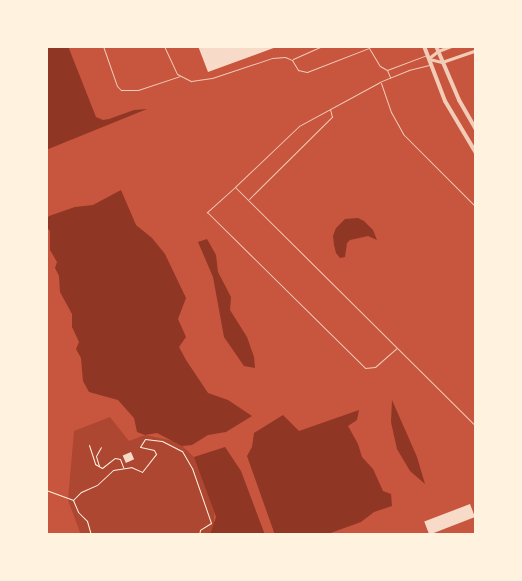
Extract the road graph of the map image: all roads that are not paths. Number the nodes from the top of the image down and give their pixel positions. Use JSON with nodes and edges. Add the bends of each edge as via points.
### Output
{"nodes":[{"id":1,"x":103,"y":46,"type":"edge"},
{"id":2,"x":164,"y":46,"type":"edge"},
{"id":3,"x":322,"y":46,"type":"edge"},
{"id":4,"x":424,"y":46,"type":"edge"},
{"id":5,"x":452,"y":46,"type":"edge"},
{"id":6,"x":369,"y":47,"type":"edge"},
{"id":7,"x":437,"y":48,"type":"edge"},
{"id":8,"x":476,"y":50,"type":"edge"},
{"id":9,"x":428,"y":57,"type":"junction"},
{"id":10,"x":292,"y":60,"type":"junction"},
{"id":11,"x":442,"y":62,"type":"junction"},
{"id":12,"x":431,"y":65,"type":"junction"},
{"id":13,"x":387,"y":70,"type":"junction"},
{"id":14,"x":180,"y":76,"type":"junction"},
{"id":15,"x":390,"y":78,"type":"junction"},
{"id":16,"x":380,"y":82,"type":"junction"},
{"id":17,"x":330,"y":109,"type":"junction"},
{"id":18,"x":476,"y":130,"type":"edge"},
{"id":19,"x":476,"y":153,"type":"edge"},
{"id":20,"x":235,"y":187,"type":"junction"},
{"id":21,"x":248,"y":200,"type":"junction"},
{"id":22,"x":476,"y":208,"type":"edge"},
{"id":23,"x":397,"y":348,"type":"junction"},
{"id":24,"x":476,"y":426,"type":"edge"}],
"edges":[{"from":1,"to":14,"type":"lane","via":[[121,90],[138,90]]},
{"from":2,"to":14,"type":"lane"},
{"from":3,"to":10,"type":"lane"},
{"from":4,"to":9,"type":"street"},
{"from":5,"to":7,"type":"street"},
{"from":6,"to":10,"type":"lane","via":[[307,72],[298,70]]},
{"from":6,"to":13,"type":"lane","via":[[380,66]]},
{"from":7,"to":9,"type":"street"},
{"from":7,"to":11,"type":"street"},
{"from":8,"to":11,"type":"street"},
{"from":9,"to":11,"type":"street"},
{"from":9,"to":12,"type":"street"},
{"from":9,"to":13,"type":"lane"},
{"from":10,"to":14,"type":"lane","via":[[285,57],[264,60],[200,81],[191,82]]},
{"from":11,"to":18,"type":"street"},
{"from":12,"to":15,"type":"lane"},
{"from":12,"to":19,"type":"street","via":[[445,101]]},
{"from":13,"to":15,"type":"lane"},
{"from":15,"to":16,"type":"lane"},
{"from":16,"to":17,"type":"lane"},
{"from":16,"to":22,"type":"lane","via":[[403,134]]},
{"from":17,"to":20,"type":"lane","via":[[299,126]]},
{"from":17,"to":21,"type":"lane","via":[[332,117]]},
{"from":20,"to":21,"type":"lane"},
{"from":20,"to":23,"type":"lane","via":[[207,212],[365,368],[376,367]]},
{"from":21,"to":23,"type":"lane"},
{"from":23,"to":24,"type":"lane"}]}
